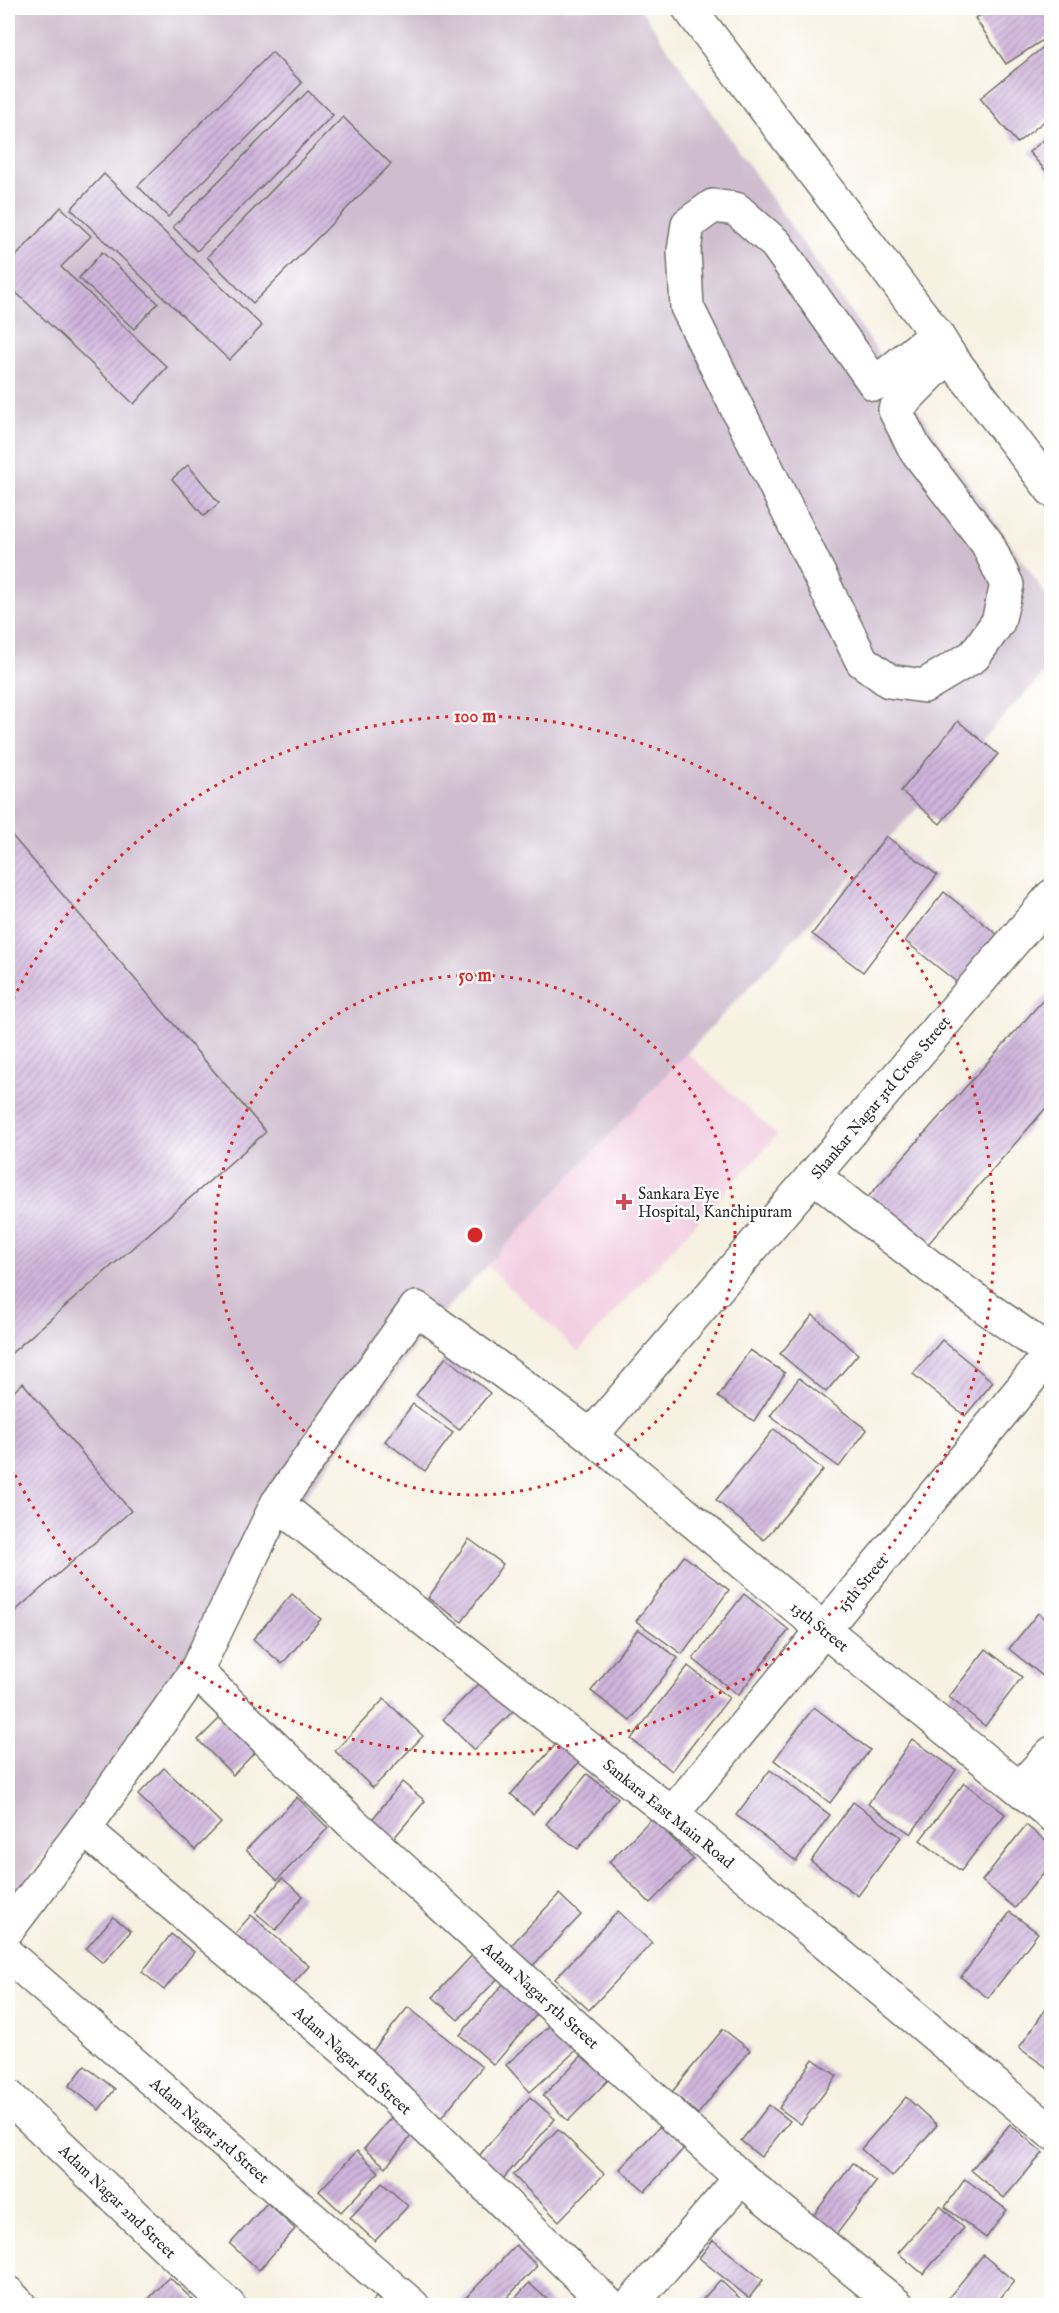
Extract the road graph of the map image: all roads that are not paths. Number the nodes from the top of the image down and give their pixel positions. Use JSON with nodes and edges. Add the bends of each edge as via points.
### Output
{"nodes":[{"id":1,"x":689,"y":8,"type":"edge"},
{"id":2,"x":943,"y":344,"type":"junction"},
{"id":3,"x":875,"y":384,"type":"junction"},
{"id":4,"x":895,"y":410,"type":"junction"},
{"id":5,"x":1052,"y":490,"type":"edge"},
{"id":6,"x":1052,"y":896,"type":"edge"},
{"id":7,"x":813,"y":1175,"type":"junction"},
{"id":8,"x":1052,"y":1353,"type":"edge"},
{"id":9,"x":591,"y":1436,"type":"junction"},
{"id":10,"x":277,"y":1504,"type":"junction"},
{"id":11,"x":824,"y":1629,"type":"junction"},
{"id":12,"x":196,"y":1671,"type":"junction"},
{"id":13,"x":1052,"y":1753,"type":"edge"},
{"id":14,"x":1020,"y":1788,"type":"junction"},
{"id":15,"x":672,"y":1814,"type":"junction"},
{"id":16,"x":1052,"y":1815,"type":"edge"},
{"id":17,"x":84,"y":1829,"type":"junction"},
{"id":18,"x":8,"y":1929,"type":"edge"},
{"id":19,"x":8,"y":1955,"type":"edge"},
{"id":20,"x":8,"y":2096,"type":"edge"},
{"id":21,"x":1050,"y":2129,"type":"edge"},
{"id":22,"x":741,"y":2178,"type":"junction"},
{"id":23,"x":8,"y":2293,"type":"edge"},
{"id":24,"x":20,"y":2306,"type":"edge"},
{"id":25,"x":229,"y":2306,"type":"edge"},
{"id":26,"x":413,"y":2306,"type":"edge"},
{"id":27,"x":610,"y":2306,"type":"edge"},
{"id":28,"x":630,"y":2306,"type":"edge"},
{"id":29,"x":898,"y":2306,"type":"edge"}],
"edges":[{"from":1,"to":2,"type":"street"},
{"from":2,"to":3,"type":"street"},
{"from":2,"to":4,"type":"street"},
{"from":2,"to":5,"type":"street"},
{"from":3,"to":4,"type":"street"},
{"from":3,"to":4,"type":"street","via":[[776,244],[736,209],[713,206],[688,224],[684,251],[687,307],[862,661],[889,681],[924,686],[974,656],[998,622],[1007,585],[987,543],[915,449]]},
{"from":6,"to":7,"type":"street","name":"Shankar Nagar 3rd Cross Street"},
{"from":7,"to":8,"type":"street","via":[[963,1293]]},
{"from":7,"to":9,"type":"street","name":"Shankar Nagar 3rd Cross Street"},
{"from":8,"to":11,"type":"street","name":"15th Street"},
{"from":9,"to":10,"type":"street","name":"13th Street","via":[[416,1308]]},
{"from":9,"to":11,"type":"street","name":"13th Street"},
{"from":10,"to":12,"type":"street"},
{"from":10,"to":15,"type":"street","name":"Sankara East Main Road"},
{"from":11,"to":14,"type":"street","name":"13th Street"},
{"from":11,"to":15,"type":"street","name":"15th Street"},
{"from":12,"to":17,"type":"street"},
{"from":12,"to":22,"type":"street","name":"Adam Nagar 5th Street","via":[[351,1821]]},
{"from":13,"to":14,"type":"street"},
{"from":14,"to":16,"type":"street","name":"13th Street"},
{"from":15,"to":21,"type":"street","name":"Sankara East Main Road"},
{"from":17,"to":18,"type":"street"},
{"from":17,"to":27,"type":"street","name":"Adam Nagar 4th Street","via":[[356,2059]]},
{"from":19,"to":26,"type":"street","name":"Adam Nagar 3rd Street"},
{"from":20,"to":25,"type":"street","name":"Adam Nagar 2nd Street"},
{"from":22,"to":28,"type":"street"},
{"from":22,"to":29,"type":"street","name":"Adam Nagar 5th Street"},
{"from":23,"to":24,"type":"street"}]}
